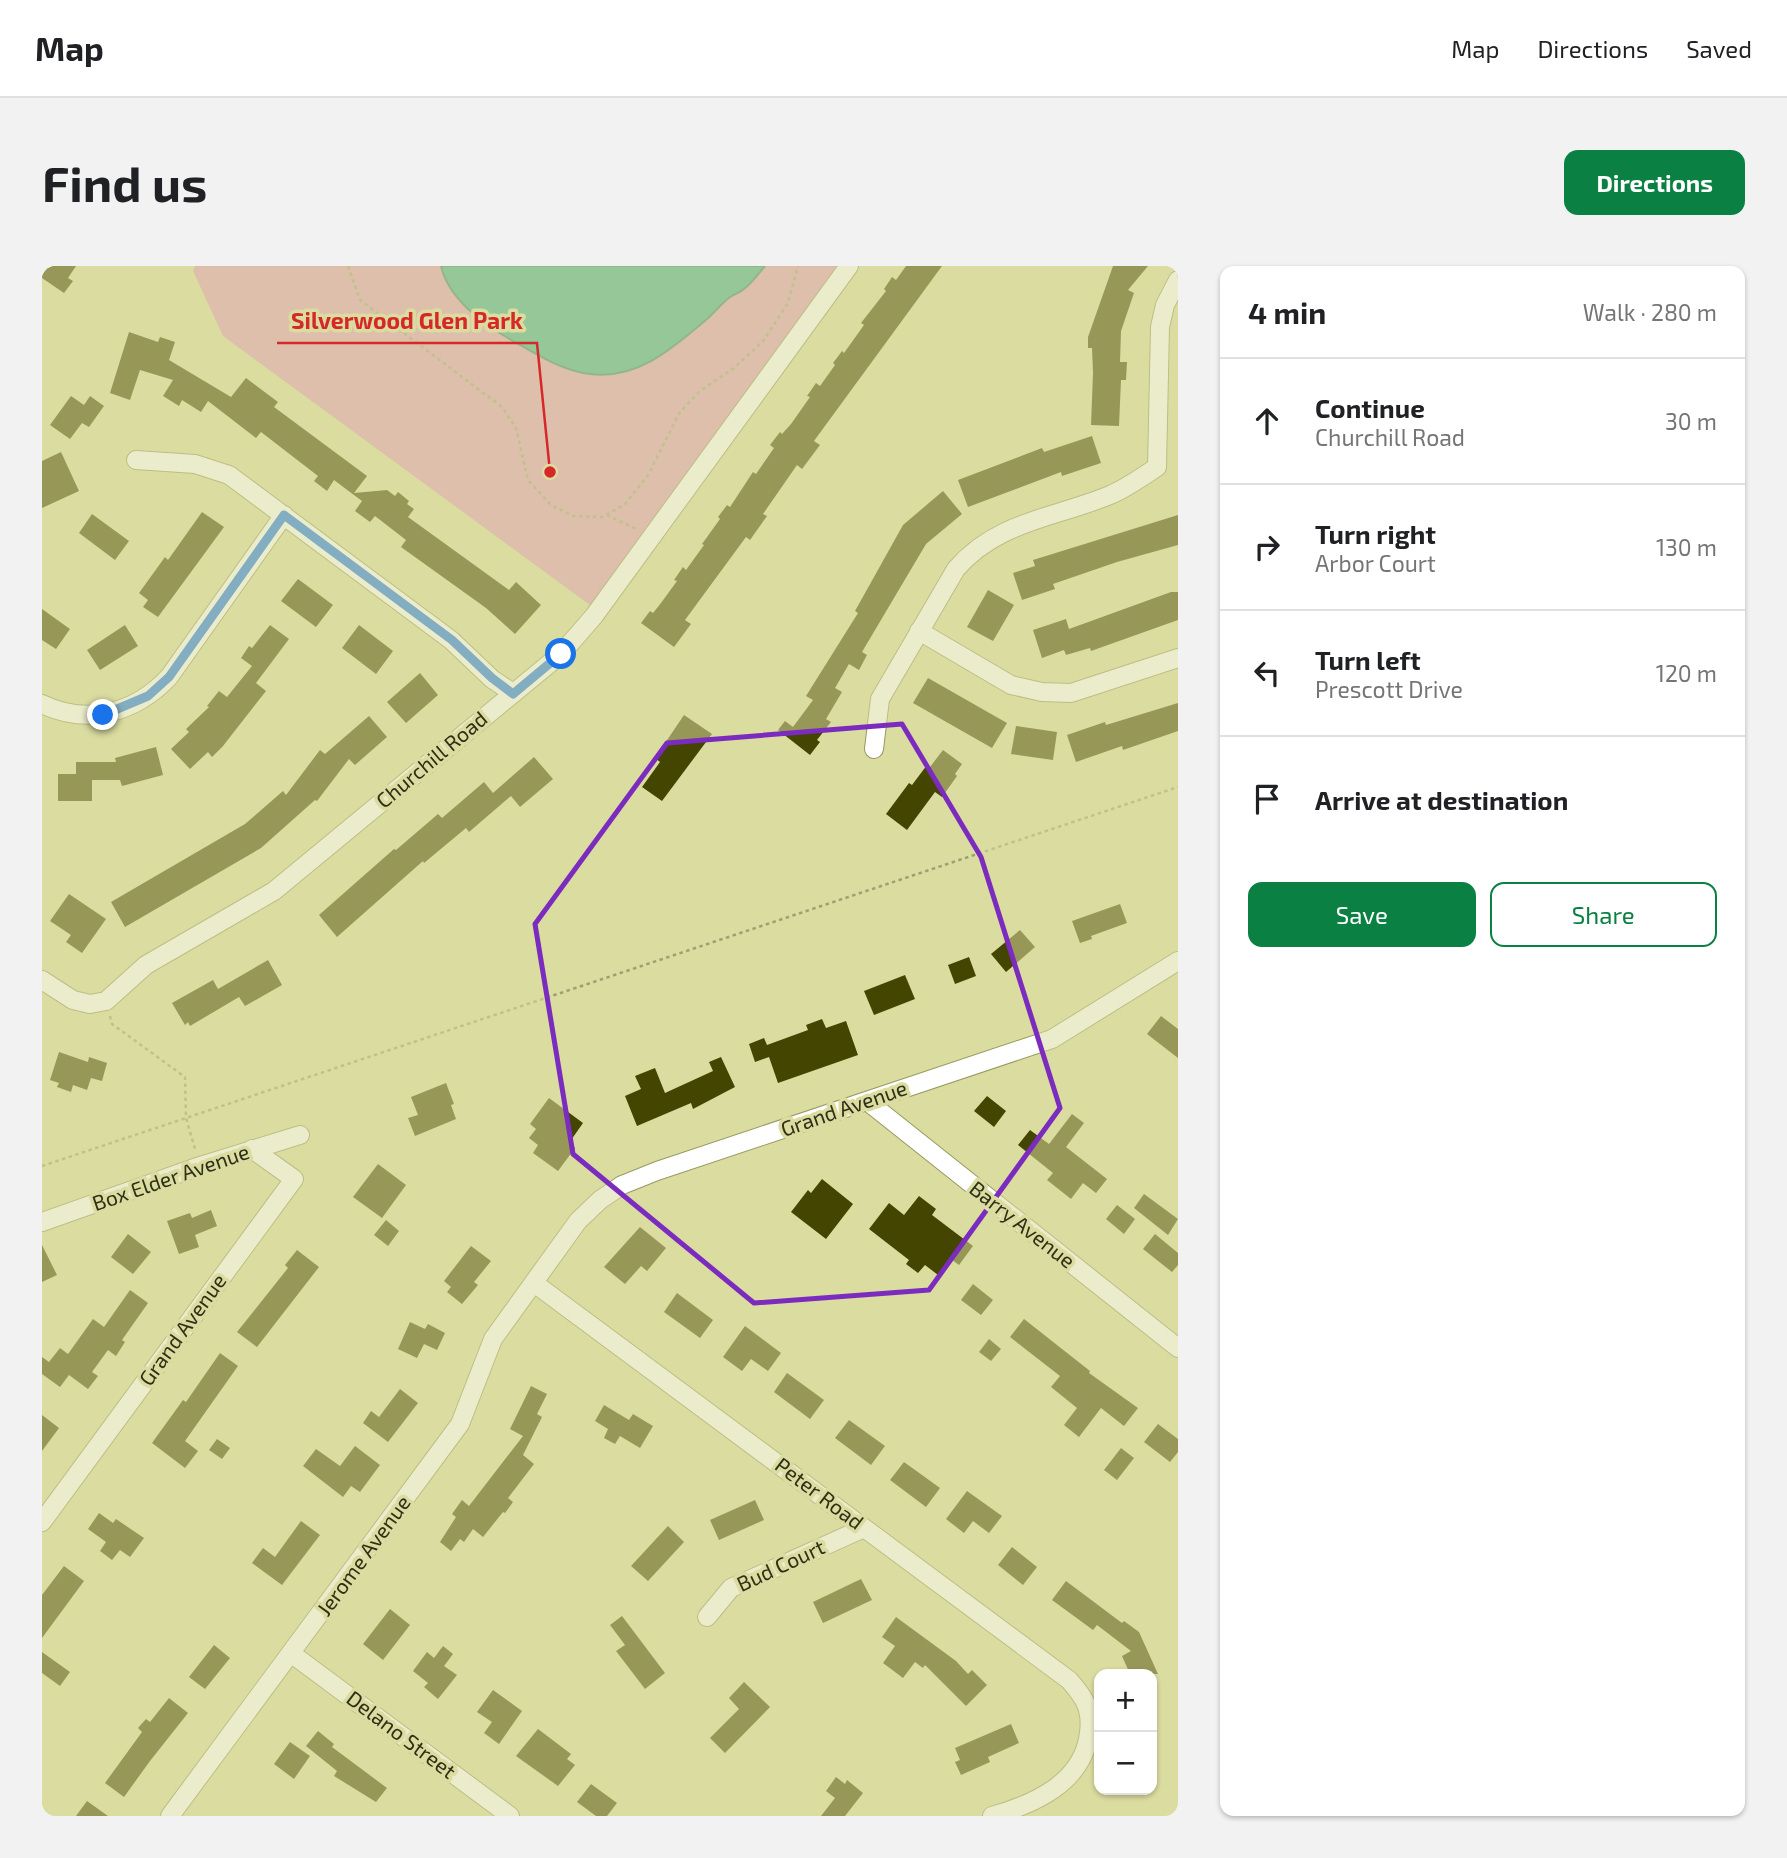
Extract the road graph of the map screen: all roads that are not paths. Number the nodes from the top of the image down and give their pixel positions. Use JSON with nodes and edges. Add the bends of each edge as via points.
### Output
{"nodes":[{"id":1,"x":849,"y":266,"type":"edge"},
{"id":2,"x":1178,"y":280,"type":"edge"},
{"id":3,"x":136,"y":460,"type":"dead end"},
{"id":4,"x":284,"y":515,"type":"junction"},
{"id":5,"x":919,"y":631,"type":"junction"},
{"id":6,"x":1178,"y":658,"type":"edge"},
{"id":7,"x":513,"y":694,"type":"junction"},
{"id":8,"x":42,"y":704,"type":"edge"},
{"id":9,"x":874,"y":749,"type":"dead end"},
{"id":10,"x":1177,"y":962,"type":"edge"},
{"id":11,"x":42,"y":980,"type":"edge"},
{"id":12,"x":867,"y":1101,"type":"junction"},
{"id":13,"x":300,"y":1135,"type":"dead end"},
{"id":14,"x":252,"y":1149,"type":"junction"},
{"id":15,"x":42,"y":1222,"type":"edge"},
{"id":16,"x":534,"y":1283,"type":"junction"},
{"id":17,"x":1178,"y":1348,"type":"edge"},
{"id":18,"x":42,"y":1522,"type":"edge"},
{"id":19,"x":864,"y":1528,"type":"junction"},
{"id":20,"x":707,"y":1617,"type":"dead end"},
{"id":21,"x":292,"y":1654,"type":"junction"},
{"id":22,"x":170,"y":1816,"type":"edge"},
{"id":23,"x":510,"y":1816,"type":"edge"},
{"id":24,"x":992,"y":1816,"type":"edge"}],
"edges":[{"from":1,"to":7,"type":"street","name":"Churchill Road","via":[[594,615],[561,654]]},
{"from":2,"to":5,"type":"street","via":[[1160,327],[1157,467],[1110,495],[1010,529],[983,543],[956,569]]},
{"from":3,"to":4,"type":"street","via":[[213,468]]},
{"from":4,"to":7,"type":"street","via":[[452,640]]},
{"from":4,"to":8,"type":"street","via":[[169,677],[154,691],[103,715]]},
{"from":5,"to":6,"type":"street","via":[[1011,685],[1042,692],[1071,693]]},
{"from":5,"to":9,"type":"street","via":[[880,699]]},
{"from":7,"to":11,"type":"street","name":"Churchill Road","via":[[274,891],[146,965],[106,1002],[73,1000]]},
{"from":10,"to":12,"type":"street","name":"Grand Avenue","via":[[1052,1039]]},
{"from":12,"to":16,"type":"street","name":"Grand Avenue","via":[[622,1185],[578,1222]]},
{"from":12,"to":17,"type":"street","name":"Barry Avenue"},
{"from":13,"to":14,"type":"street","name":"Box Elder Avenue"},
{"from":14,"to":15,"type":"street","name":"Box Elder Avenue"},
{"from":14,"to":18,"type":"street","name":"Grand Avenue","via":[[294,1179]]},
{"from":16,"to":19,"type":"street","name":"Peter Road"},
{"from":16,"to":21,"type":"street","name":"Jerome Avenue","via":[[493,1339],[460,1424]]},
{"from":19,"to":20,"type":"street","name":"Bud Court","via":[[731,1588]]},
{"from":19,"to":24,"type":"street","name":"Peter Road","via":[[1069,1680],[1082,1695],[1091,1716],[1081,1761],[1064,1781],[1036,1801]]},
{"from":21,"to":22,"type":"street","name":"Jerome Avenue"},
{"from":21,"to":23,"type":"street","name":"Delano Street"}]}
